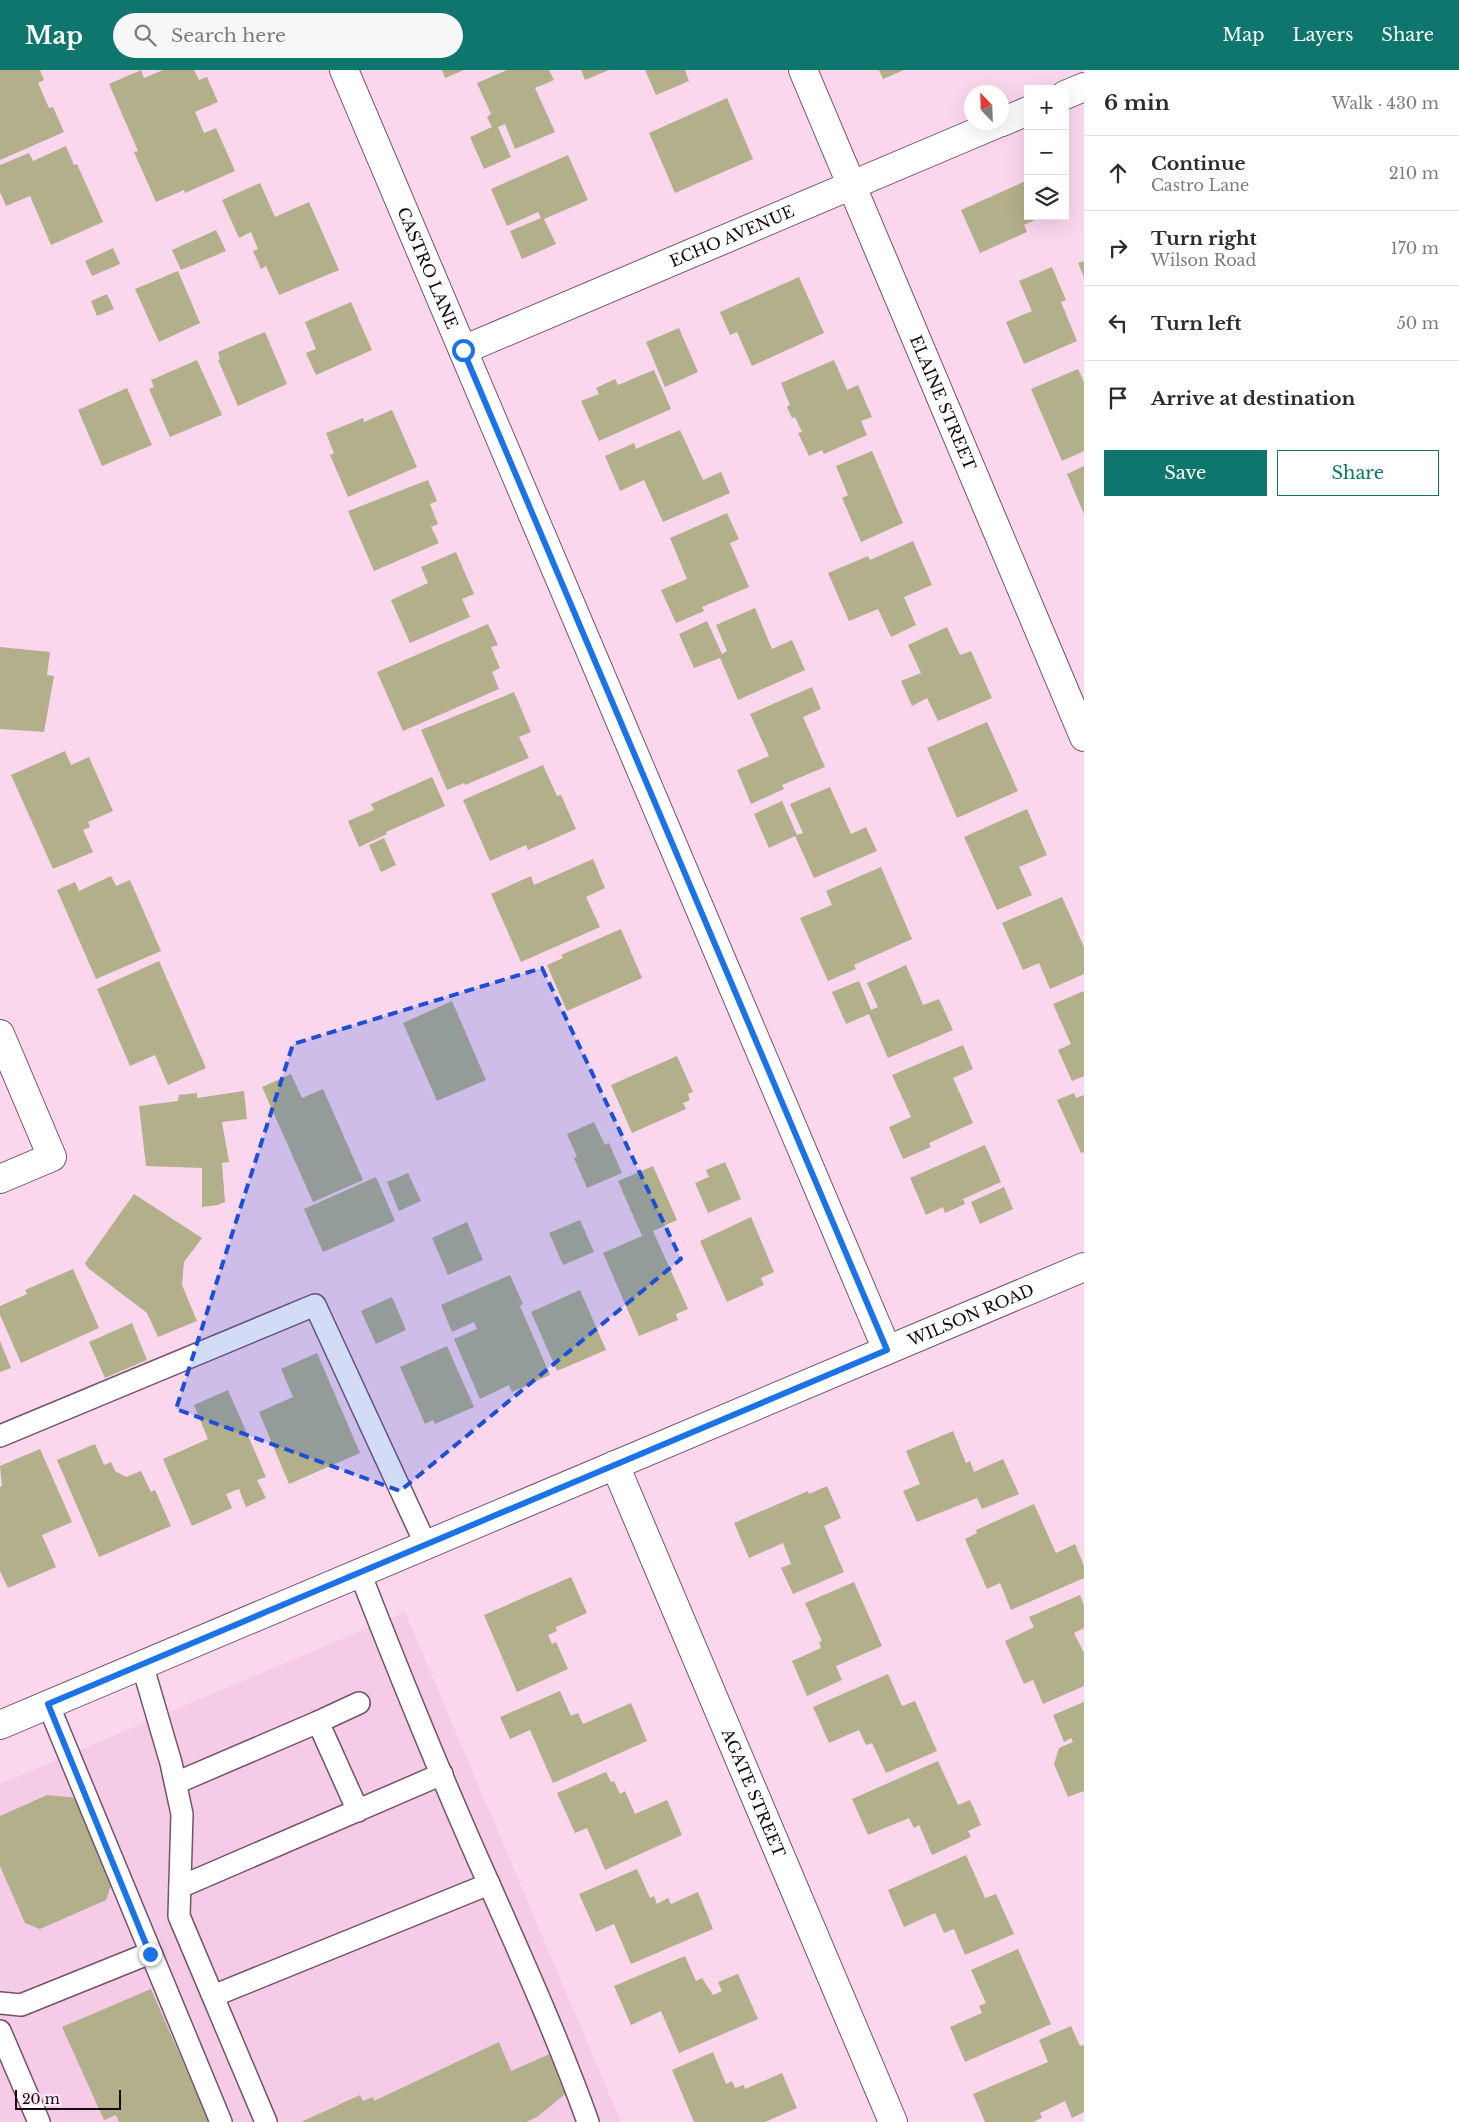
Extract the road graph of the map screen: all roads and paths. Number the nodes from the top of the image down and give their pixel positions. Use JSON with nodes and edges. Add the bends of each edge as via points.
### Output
{"nodes":[{"id":1,"x":344,"y":70,"type":"edge"},
{"id":2,"x":803,"y":70,"type":"edge"},
{"id":3,"x":1084,"y":87,"type":"edge"},
{"id":4,"x":1069,"y":93,"type":"edge"},
{"id":5,"x":1024,"y":113,"type":"edge"},
{"id":6,"x":1009,"y":119,"type":"edge"},
{"id":7,"x":982,"y":130,"type":"edge"},
{"id":8,"x":852,"y":185,"type":"junction"},
{"id":9,"x":463,"y":350,"type":"junction"},
{"id":10,"x":1084,"y":737,"type":"edge"},
{"id":11,"x":0,"y":1034,"type":"edge"},
{"id":12,"x":0,"y":1179,"type":"edge"},
{"id":13,"x":1084,"y":1267,"type":"edge"},
{"id":14,"x":887,"y":1350,"type":"junction"},
{"id":15,"x":0,"y":1436,"type":"edge"},
{"id":16,"x":615,"y":1465,"type":"junction"},
{"id":17,"x":426,"y":1545,"type":"junction"},
{"id":18,"x":360,"y":1573,"type":"junction"},
{"id":19,"x":142,"y":1664,"type":"junction"},
{"id":20,"x":359,"y":1703,"type":"dead end"},
{"id":21,"x":48,"y":1704,"type":"junction"},
{"id":22,"x":318,"y":1722,"type":"junction"},
{"id":23,"x":0,"y":1725,"type":"edge"},
{"id":24,"x":442,"y":1774,"type":"junction"},
{"id":25,"x":176,"y":1783,"type":"junction"},
{"id":26,"x":358,"y":1811,"type":"junction"},
{"id":27,"x":489,"y":1884,"type":"junction"},
{"id":28,"x":180,"y":1887,"type":"junction"},
{"id":29,"x":150,"y":1954,"type":"junction"},
{"id":30,"x":213,"y":1996,"type":"junction"},
{"id":31,"x":0,"y":2003,"type":"edge"},
{"id":32,"x":0,"y":2031,"type":"edge"},
{"id":33,"x":38,"y":2122,"type":"edge"},
{"id":34,"x":221,"y":2122,"type":"edge"},
{"id":35,"x":266,"y":2122,"type":"edge"},
{"id":36,"x":588,"y":2122,"type":"edge"},
{"id":37,"x":893,"y":2122,"type":"edge"}],
"edges":[{"from":1,"to":9,"type":"street","name":"CASTRO LANE"},
{"from":2,"to":8,"type":"street","name":"ELAINE STREET"},
{"from":3,"to":4,"type":"street"},
{"from":5,"to":6,"type":"street","name":"ECHO AVENUE"},
{"from":7,"to":8,"type":"street","name":"ECHO AVENUE"},
{"from":8,"to":9,"type":"street","name":"ECHO AVENUE"},
{"from":8,"to":10,"type":"street","name":"ELAINE STREET"},
{"from":9,"to":14,"type":"street","name":"CASTRO LANE"},
{"from":11,"to":12,"type":"street","via":[[52,1157]]},
{"from":13,"to":14,"type":"street","name":"WILSON ROAD"},
{"from":14,"to":16,"type":"street","name":"WILSON ROAD"},
{"from":15,"to":17,"type":"lane","via":[[315,1305]]},
{"from":16,"to":17,"type":"street","name":"WILSON ROAD"},
{"from":16,"to":37,"type":"street","name":"AGATE STREET"},
{"from":17,"to":18,"type":"street","name":"WILSON ROAD"},
{"from":18,"to":19,"type":"street","name":"WILSON ROAD"},
{"from":18,"to":24,"type":"lane"},
{"from":19,"to":21,"type":"street","name":"WILSON ROAD"},
{"from":19,"to":25,"type":"lane"},
{"from":20,"to":22,"type":"lane"},
{"from":21,"to":23,"type":"street","name":"WILSON ROAD"},
{"from":21,"to":29,"type":"lane"},
{"from":22,"to":25,"type":"lane"},
{"from":22,"to":26,"type":"lane"},
{"from":24,"to":26,"type":"lane"},
{"from":24,"to":27,"type":"lane"},
{"from":25,"to":28,"type":"lane","via":[[182,1814]]},
{"from":26,"to":28,"type":"lane"},
{"from":27,"to":30,"type":"lane"},
{"from":27,"to":36,"type":"lane"},
{"from":28,"to":30,"type":"lane","via":[[179,1916]]},
{"from":29,"to":31,"type":"lane","via":[[21,2005]]},
{"from":29,"to":34,"type":"lane"},
{"from":30,"to":35,"type":"lane"},
{"from":32,"to":33,"type":"lane"}]}
